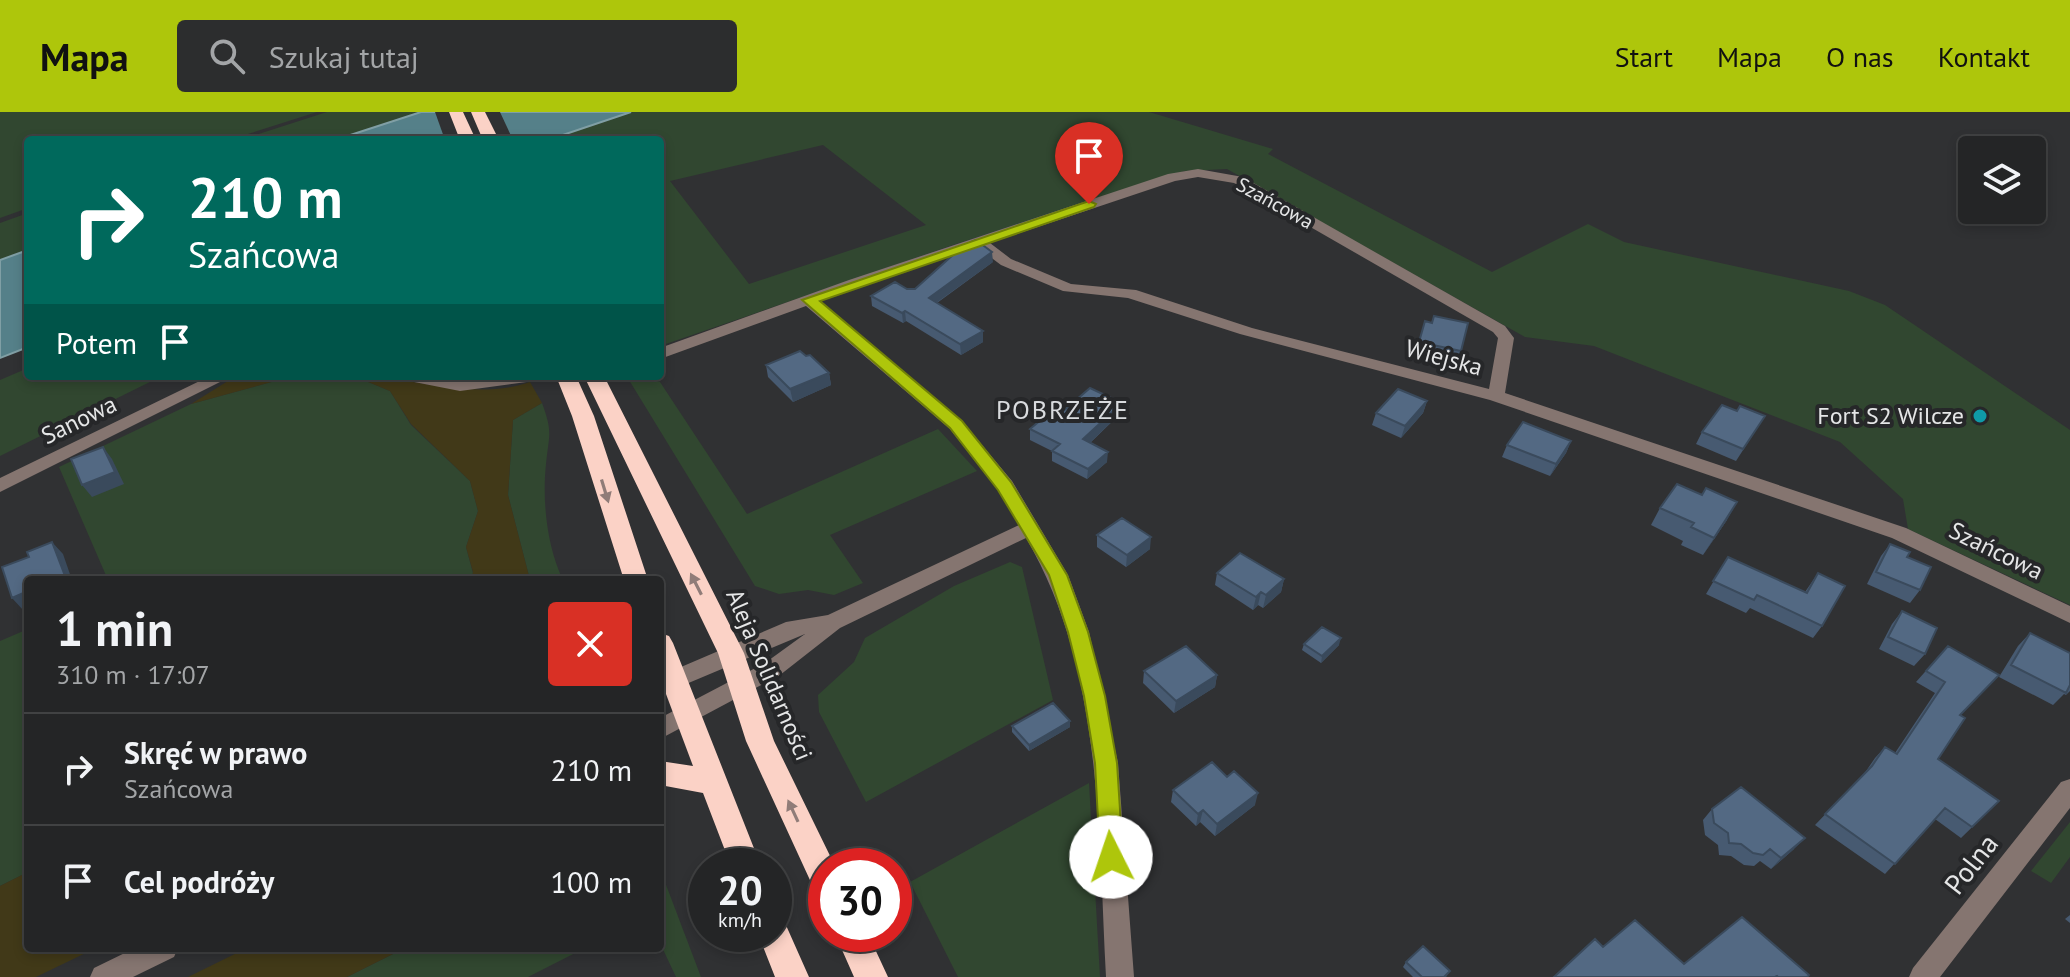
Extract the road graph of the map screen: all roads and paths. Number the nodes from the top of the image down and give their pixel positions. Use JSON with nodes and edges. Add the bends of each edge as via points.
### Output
{"nodes":[{"id":1,"x":456,"y":112,"type":"edge"},
{"id":2,"x":478,"y":112,"type":"edge"},
{"id":3,"x":466,"y":136,"type":"edge"},
{"id":4,"x":489,"y":136,"type":"edge"},
{"id":5,"x":978,"y":241,"type":"junction"},
{"id":6,"x":809,"y":300,"type":"junction"},
{"id":7,"x":664,"y":353,"type":"edge"},
{"id":8,"x":215,"y":380,"type":"edge"},
{"id":9,"x":430,"y":380,"type":"edge"},
{"id":10,"x":504,"y":380,"type":"edge"},
{"id":11,"x":568,"y":380,"type":"edge"},
{"id":12,"x":596,"y":380,"type":"edge"},
{"id":13,"x":1496,"y":396,"type":"junction"},
{"id":14,"x":0,"y":486,"type":"edge"},
{"id":15,"x":1030,"y":528,"type":"junction"},
{"id":16,"x":1899,"y":533,"type":"joint"},
{"id":17,"x":635,"y":576,"type":"edge"},
{"id":18,"x":2070,"y":615,"type":"edge"},
{"id":19,"x":832,"y":622,"type":"junction"},
{"id":20,"x":731,"y":653,"type":"junction"},
{"id":21,"x":667,"y":682,"type":"edge"},
{"id":22,"x":739,"y":688,"type":"junction"},
{"id":23,"x":688,"y":713,"type":"junction"},
{"id":24,"x":664,"y":727,"type":"edge"},
{"id":25,"x":664,"y":774,"type":"edge"},
{"id":26,"x":712,"y":782,"type":"junction"},
{"id":27,"x":2070,"y":789,"type":"edge"},
{"id":28,"x":739,"y":848,"type":"edge"},
{"id":29,"x":810,"y":848,"type":"edge"},
{"id":30,"x":156,"y":952,"type":"edge"},
{"id":31,"x":782,"y":952,"type":"edge"},
{"id":32,"x":859,"y":952,"type":"edge"},
{"id":33,"x":104,"y":977,"type":"edge"},
{"id":34,"x":792,"y":977,"type":"edge"},
{"id":35,"x":871,"y":977,"type":"edge"},
{"id":36,"x":1120,"y":977,"type":"edge"},
{"id":37,"x":1923,"y":977,"type":"edge"}],
"edges":[{"from":1,"to":3,"type":"highway"},
{"from":2,"to":4,"type":"highway"},
{"from":5,"to":6,"type":"street","name":"Szańcowa"},
{"from":5,"to":13,"type":"street","name":"Wiejska","via":[[1006,262],[1068,288],[1130,293],[1246,331]]},
{"from":5,"to":13,"type":"street","name":"Szańcowa","via":[[1173,177],[1198,173],[1238,180],[1499,329],[1506,338]]},
{"from":6,"to":7,"type":"street","name":"Szańcowa"},
{"from":6,"to":15,"type":"street","via":[[956,425],[1005,486]]},
{"from":8,"to":14,"type":"street","name":"Sanowa"},
{"from":9,"to":10,"type":"street","via":[[460,386]]},
{"from":11,"to":17,"type":"highway","one_way":true},
{"from":20,"to":12,"type":"highway","name":"Aleja Solidarności","one_way":true},
{"from":13,"to":16,"type":"street","name":"Wiejska"},
{"from":15,"to":19,"type":"street"},
{"from":15,"to":36,"type":"street","via":[[1058,575],[1094,696],[1106,763]]},
{"from":16,"to":18,"type":"street","name":"Szańcowa"},
{"from":19,"to":20,"type":"street","via":[[794,628]]},
{"from":19,"to":22,"type":"street","via":[[808,647]]},
{"from":20,"to":21,"type":"street"},
{"from":20,"to":22,"type":"highway","name":"Aleja Solidarności"},
{"from":21,"to":23,"type":"highway"},
{"from":22,"to":23,"type":"street"},
{"from":29,"to":22,"type":"highway","name":"Aleja Solidarności","one_way":true},
{"from":23,"to":24,"type":"street"},
{"from":23,"to":26,"type":"highway"},
{"from":25,"to":26,"type":"highway"},
{"from":26,"to":28,"type":"highway"},
{"from":27,"to":37,"type":"street","name":"Polna"},
{"from":30,"to":33,"type":"street"},
{"from":31,"to":34,"type":"highway"},
{"from":32,"to":35,"type":"highway"}]}
